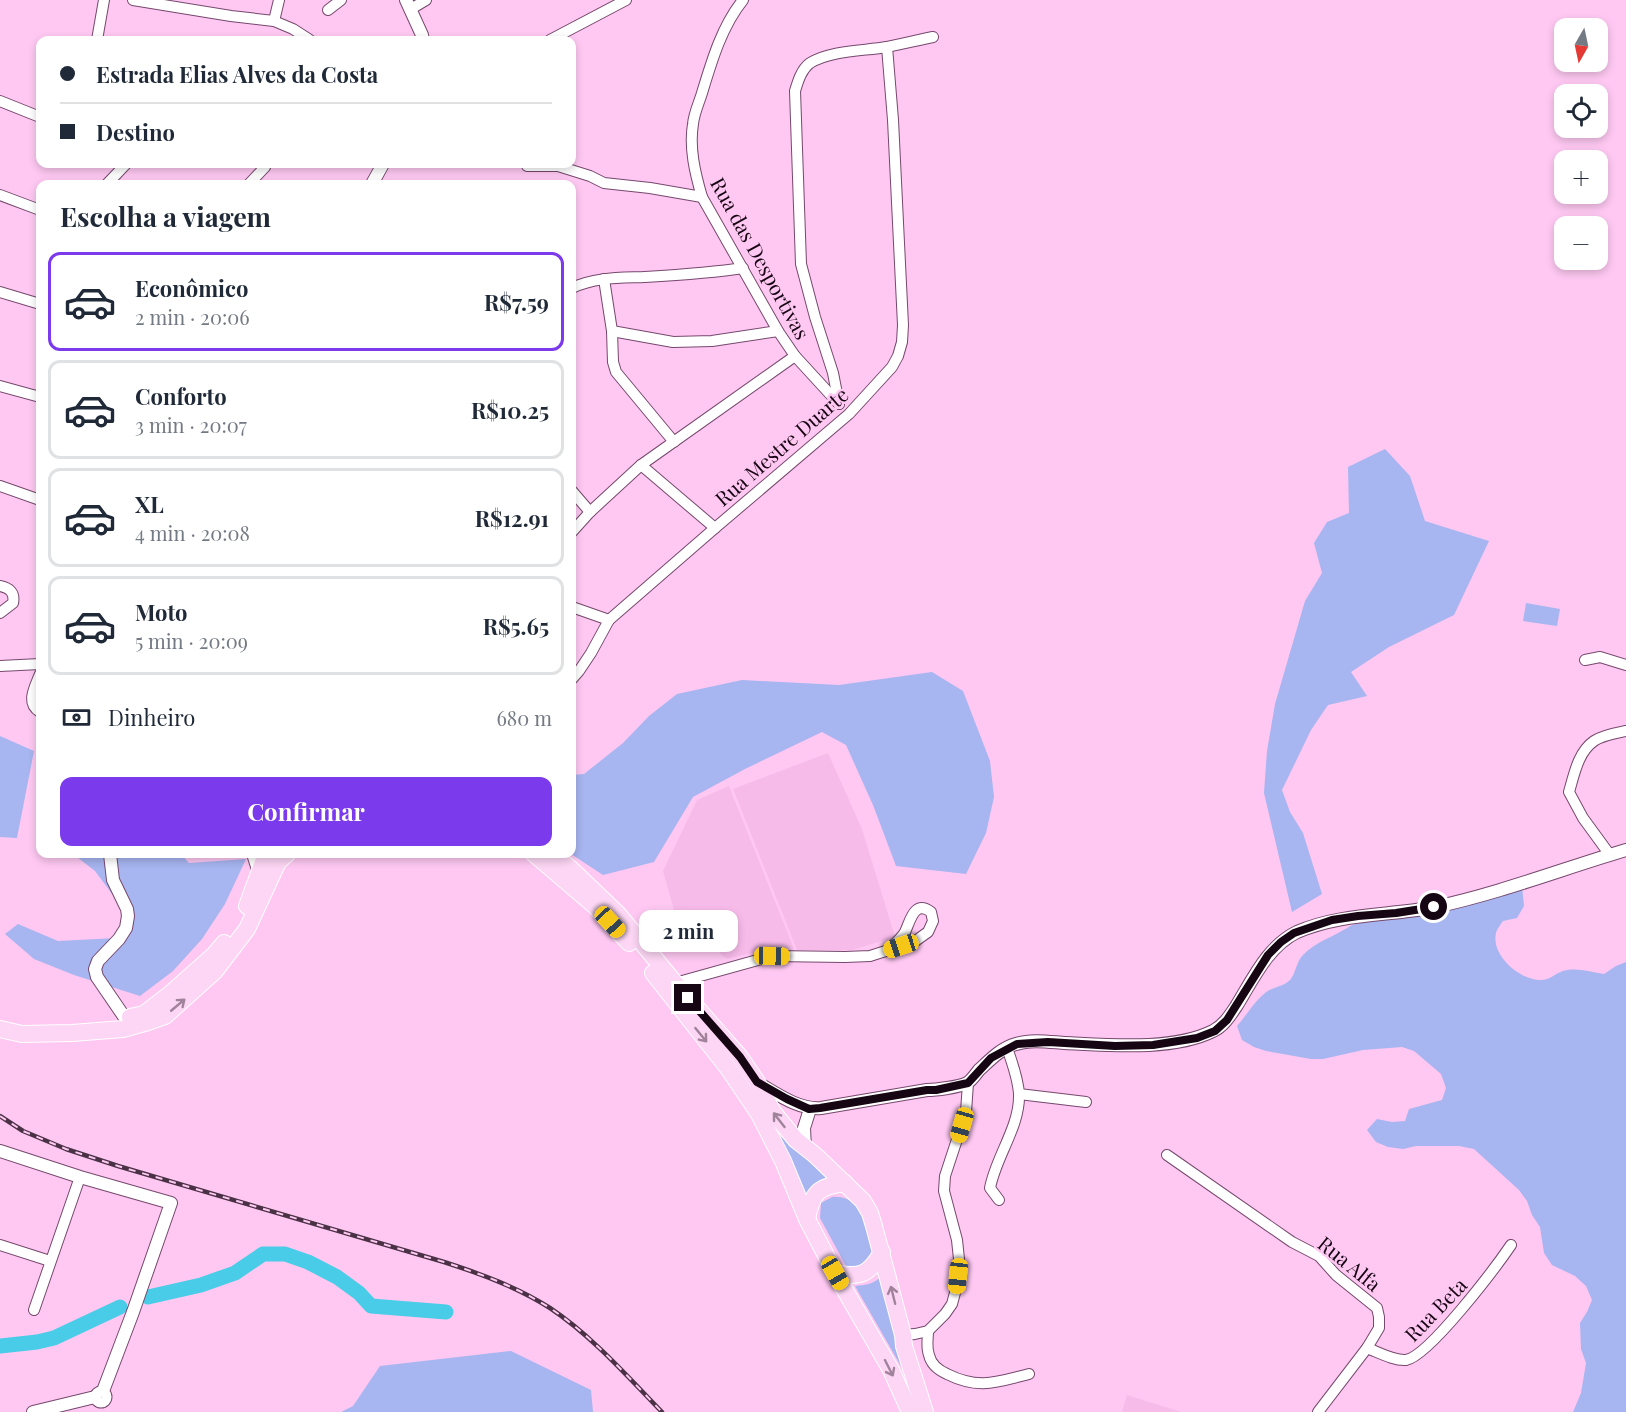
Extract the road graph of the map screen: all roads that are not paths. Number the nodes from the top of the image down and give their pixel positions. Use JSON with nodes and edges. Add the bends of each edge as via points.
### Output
{"nodes":[{"id":1,"x":104,"y":0,"type":"edge"},
{"id":2,"x":133,"y":0,"type":"edge"},
{"id":3,"x":279,"y":0,"type":"edge"},
{"id":4,"x":341,"y":0,"type":"edge"},
{"id":5,"x":426,"y":0,"type":"edge"},
{"id":6,"x":626,"y":0,"type":"edge"},
{"id":7,"x":743,"y":0,"type":"edge"},
{"id":8,"x":189,"y":4,"type":"edge"},
{"id":9,"x":409,"y":4,"type":"edge"},
{"id":10,"x":328,"y":10,"type":"dead end"},
{"id":11,"x":274,"y":21,"type":"junction"},
{"id":12,"x":98,"y":36,"type":"edge"},
{"id":13,"x":303,"y":36,"type":"edge"},
{"id":14,"x":421,"y":36,"type":"edge"},
{"id":15,"x":558,"y":36,"type":"edge"},
{"id":16,"x":933,"y":37,"type":"dead end"},
{"id":17,"x":887,"y":47,"type":"junction"},
{"id":18,"x":0,"y":101,"type":"edge"},
{"id":19,"x":36,"y":115,"type":"edge"},
{"id":20,"x":122,"y":168,"type":"edge"},
{"id":21,"x":264,"y":168,"type":"edge"},
{"id":22,"x":564,"y":168,"type":"edge"},
{"id":23,"x":111,"y":180,"type":"edge"},
{"id":24,"x":253,"y":180,"type":"edge"},
{"id":25,"x":0,"y":195,"type":"edge"},
{"id":26,"x":702,"y":197,"type":"junction"},
{"id":27,"x":36,"y":208,"type":"edge"},
{"id":28,"x":743,"y":268,"type":"junction"},
{"id":29,"x":604,"y":279,"type":"junction"},
{"id":30,"x":576,"y":286,"type":"edge"},
{"id":31,"x":0,"y":292,"type":"edge"},
{"id":32,"x":36,"y":303,"type":"edge"},
{"id":33,"x":612,"y":331,"type":"junction"},
{"id":34,"x":778,"y":331,"type":"junction"},
{"id":35,"x":795,"y":356,"type":"junction"},
{"id":36,"x":0,"y":386,"type":"edge"},
{"id":37,"x":36,"y":395,"type":"edge"},
{"id":38,"x":839,"y":404,"type":"junction"},
{"id":39,"x":849,"y":414,"type":"junction"},
{"id":40,"x":674,"y":442,"type":"junction"},
{"id":41,"x":641,"y":465,"type":"junction"},
{"id":42,"x":0,"y":486,"type":"edge"},
{"id":43,"x":576,"y":496,"type":"edge"},
{"id":44,"x":36,"y":499,"type":"edge"},
{"id":45,"x":590,"y":512,"type":"junction"},
{"id":46,"x":576,"y":528,"type":"edge"},
{"id":47,"x":715,"y":528,"type":"junction"},
{"id":48,"x":0,"y":586,"type":"edge"},
{"id":49,"x":576,"y":608,"type":"edge"},
{"id":50,"x":0,"y":614,"type":"edge"},
{"id":51,"x":609,"y":620,"type":"junction"},
{"id":52,"x":1585,"y":660,"type":"dead end"},
{"id":53,"x":36,"y":664,"type":"edge"},
{"id":54,"x":1626,"y":665,"type":"edge"},
{"id":55,"x":0,"y":666,"type":"edge"},
{"id":56,"x":576,"y":674,"type":"edge"},
{"id":57,"x":36,"y":684,"type":"edge"},
{"id":58,"x":36,"y":710,"type":"edge"},
{"id":59,"x":1626,"y":731,"type":"edge"},
{"id":60,"x":1626,"y":850,"type":"edge"},
{"id":61,"x":1610,"y":855,"type":"junction"},
{"id":62,"x":111,"y":858,"type":"edge"},
{"id":63,"x":253,"y":858,"type":"edge"},
{"id":64,"x":264,"y":858,"type":"edge"},
{"id":65,"x":282,"y":858,"type":"edge"},
{"id":66,"x":539,"y":858,"type":"edge"},
{"id":67,"x":557,"y":858,"type":"edge"},
{"id":68,"x":258,"y":874,"type":"junction"},
{"id":69,"x":887,"y":951,"type":"junction"},
{"id":70,"x":675,"y":983,"type":"junction"},
{"id":71,"x":125,"y":1018,"type":"junction"},
{"id":72,"x":0,"y":1022,"type":"edge"},
{"id":73,"x":0,"y":1029,"type":"edge"},
{"id":74,"x":1007,"y":1048,"type":"junction"},
{"id":75,"x":757,"y":1082,"type":"junction"},
{"id":76,"x":968,"y":1083,"type":"junction"},
{"id":77,"x":1019,"y":1094,"type":"junction"},
{"id":78,"x":1086,"y":1102,"type":"dead end"},
{"id":79,"x":810,"y":1109,"type":"junction"},
{"id":80,"x":805,"y":1148,"type":"junction"},
{"id":81,"x":0,"y":1151,"type":"edge"},
{"id":82,"x":1167,"y":1155,"type":"dead end"},
{"id":83,"x":80,"y":1177,"type":"junction"},
{"id":84,"x":845,"y":1183,"type":"junction"},
{"id":85,"x":999,"y":1200,"type":"dead end"},
{"id":86,"x":807,"y":1219,"type":"junction"},
{"id":87,"x":0,"y":1245,"type":"edge"},
{"id":88,"x":1511,"y":1245,"type":"dead end"},
{"id":89,"x":882,"y":1252,"type":"junction"},
{"id":90,"x":50,"y":1261,"type":"junction"},
{"id":91,"x":835,"y":1273,"type":"junction"},
{"id":92,"x":34,"y":1311,"type":"dead end"},
{"id":93,"x":928,"y":1331,"type":"junction"},
{"id":94,"x":903,"y":1335,"type":"junction"},
{"id":95,"x":1367,"y":1348,"type":"junction"},
{"id":96,"x":1029,"y":1374,"type":"dead end"},
{"id":97,"x":101,"y":1400,"type":"edge"},
{"id":98,"x":33,"y":1412,"type":"edge"},
{"id":99,"x":910,"y":1412,"type":"edge"},
{"id":100,"x":925,"y":1412,"type":"edge"},
{"id":101,"x":1318,"y":1412,"type":"edge"}],
"edges":[{"from":1,"to":12,"type":"street"},
{"from":2,"to":8,"type":"street"},
{"from":3,"to":11,"type":"street"},
{"from":4,"to":10,"type":"street"},
{"from":5,"to":9,"type":"street"},
{"from":6,"to":15,"type":"street"},
{"from":7,"to":26,"type":"street","name":"Rua das Desportivas","via":[[724,29],[693,123],[694,173]]},
{"from":8,"to":11,"type":"street","via":[[231,16]]},
{"from":9,"to":14,"type":"street"},
{"from":11,"to":13,"type":"street"},
{"from":16,"to":17,"type":"street"},
{"from":17,"to":38,"type":"street","via":[[850,51],[809,64],[799,76],[795,91],[801,264]]},
{"from":17,"to":39,"type":"street","name":"Rua Mestre Duarte","via":[[902,342],[892,367]]},
{"from":18,"to":19,"type":"street"},
{"from":20,"to":23,"type":"street"},
{"from":21,"to":24,"type":"street"},
{"from":22,"to":26,"type":"street","via":[[604,183]]},
{"from":25,"to":27,"type":"street"},
{"from":26,"to":28,"type":"street","name":"Rua das Desportivas"},
{"from":28,"to":29,"type":"street"},
{"from":28,"to":34,"type":"street","name":"Rua das Desportivas"},
{"from":29,"to":30,"type":"street"},
{"from":29,"to":33,"type":"street"},
{"from":31,"to":32,"type":"street"},
{"from":33,"to":34,"type":"street","via":[[673,342],[712,341]]},
{"from":33,"to":40,"type":"street","via":[[616,372]]},
{"from":34,"to":35,"type":"street","name":"Rua das Desportivas"},
{"from":35,"to":38,"type":"street","name":"Rua das Desportivas"},
{"from":35,"to":40,"type":"street"},
{"from":36,"to":37,"type":"street"},
{"from":38,"to":39,"type":"street","name":"Rua das Desportivas"},
{"from":39,"to":47,"type":"street","name":"Rua Mestre Duarte"},
{"from":40,"to":41,"type":"street"},
{"from":41,"to":45,"type":"street"},
{"from":41,"to":47,"type":"street"},
{"from":42,"to":44,"type":"street"},
{"from":43,"to":45,"type":"street"},
{"from":45,"to":46,"type":"street"},
{"from":47,"to":51,"type":"street","name":"Rua Mestre Duarte"},
{"from":48,"to":50,"type":"street","via":[[13,593],[13,603]]},
{"from":49,"to":51,"type":"street"},
{"from":51,"to":56,"type":"street","name":"Rua Mestre Duarte"},
{"from":52,"to":54,"type":"street","via":[[1600,657]]},
{"from":53,"to":55,"type":"street"},
{"from":57,"to":58,"type":"street","via":[[32,704]]},
{"from":59,"to":61,"type":"street","via":[[1604,736],[1586,749],[1569,792]]},
{"from":60,"to":61,"type":"street"},
{"from":61,"to":74,"type":"street","via":[[1467,899],[1332,920],[1294,933],[1268,955],[1227,1020],[1215,1031],[1197,1038],[1115,1046],[1031,1042]]},
{"from":62,"to":71,"type":"street","via":[[114,880],[128,916],[126,928],[95,969]]},
{"from":63,"to":68,"type":"street"},
{"from":64,"to":68,"type":"main road"},
{"from":73,"to":65,"type":"main road","one_way":true,"via":[[22,1035],[123,1029],[165,1016],[215,971],[247,929]]},
{"from":66,"to":86,"type":"main road","one_way":true,"via":[[596,907],[638,953],[728,1068],[771,1135]]},
{"from":67,"to":70,"type":"main road","via":[[618,914]]},
{"from":68,"to":71,"type":"main road","via":[[234,932],[214,955],[144,1014]]},
{"from":69,"to":69,"type":"street","via":[[904,934],[918,909],[931,912],[933,921],[928,932],[914,942]]},
{"from":69,"to":70,"type":"street","via":[[870,956],[772,956]]},
{"from":70,"to":75,"type":"main road"},
{"from":71,"to":72,"type":"main road","via":[[50,1029]]},
{"from":74,"to":76,"type":"street","via":[[991,1058]]},
{"from":74,"to":77,"type":"street"},
{"from":75,"to":79,"type":"street"},
{"from":80,"to":75,"type":"main road","one_way":true,"via":[[773,1112]]},
{"from":76,"to":79,"type":"street"},
{"from":76,"to":93,"type":"street","via":[[966,1112],[945,1176],[944,1191],[957,1240],[956,1289],[952,1304]]},
{"from":77,"to":78,"type":"street"},
{"from":77,"to":85,"type":"street","via":[[1012,1131],[990,1188]]},
{"from":79,"to":80,"type":"street","via":[[804,1128]]},
{"from":80,"to":84,"type":"main road"},
{"from":81,"to":83,"type":"street"},
{"from":82,"to":95,"type":"street","name":"Rua Alfa","via":[[1292,1242],[1319,1256],[1377,1308],[1379,1328]]},
{"from":83,"to":90,"type":"street"},
{"from":83,"to":97,"type":"street","via":[[171,1203]]},
{"from":84,"to":86,"type":"main road","via":[[824,1188],[813,1196]]},
{"from":84,"to":89,"type":"main road","via":[[870,1213]]},
{"from":86,"to":91,"type":"main road"},
{"from":87,"to":90,"type":"street"},
{"from":88,"to":95,"type":"street","name":"Rua Beta","via":[[1469,1301],[1412,1358],[1400,1360]]},
{"from":89,"to":91,"type":"main road","via":[[872,1269],[858,1276]]},
{"from":94,"to":89,"type":"main road","one_way":true},
{"from":90,"to":92,"type":"street"},
{"from":91,"to":99,"type":"main road","one_way":true,"via":[[891,1370]]},
{"from":93,"to":94,"type":"street"},
{"from":93,"to":96,"type":"street","via":[[927,1350],[933,1365],[957,1379],[973,1384]]},
{"from":94,"to":100,"type":"main road"},
{"from":95,"to":101,"type":"street","name":"Rua Alfa"},
{"from":97,"to":98,"type":"street"}]}
